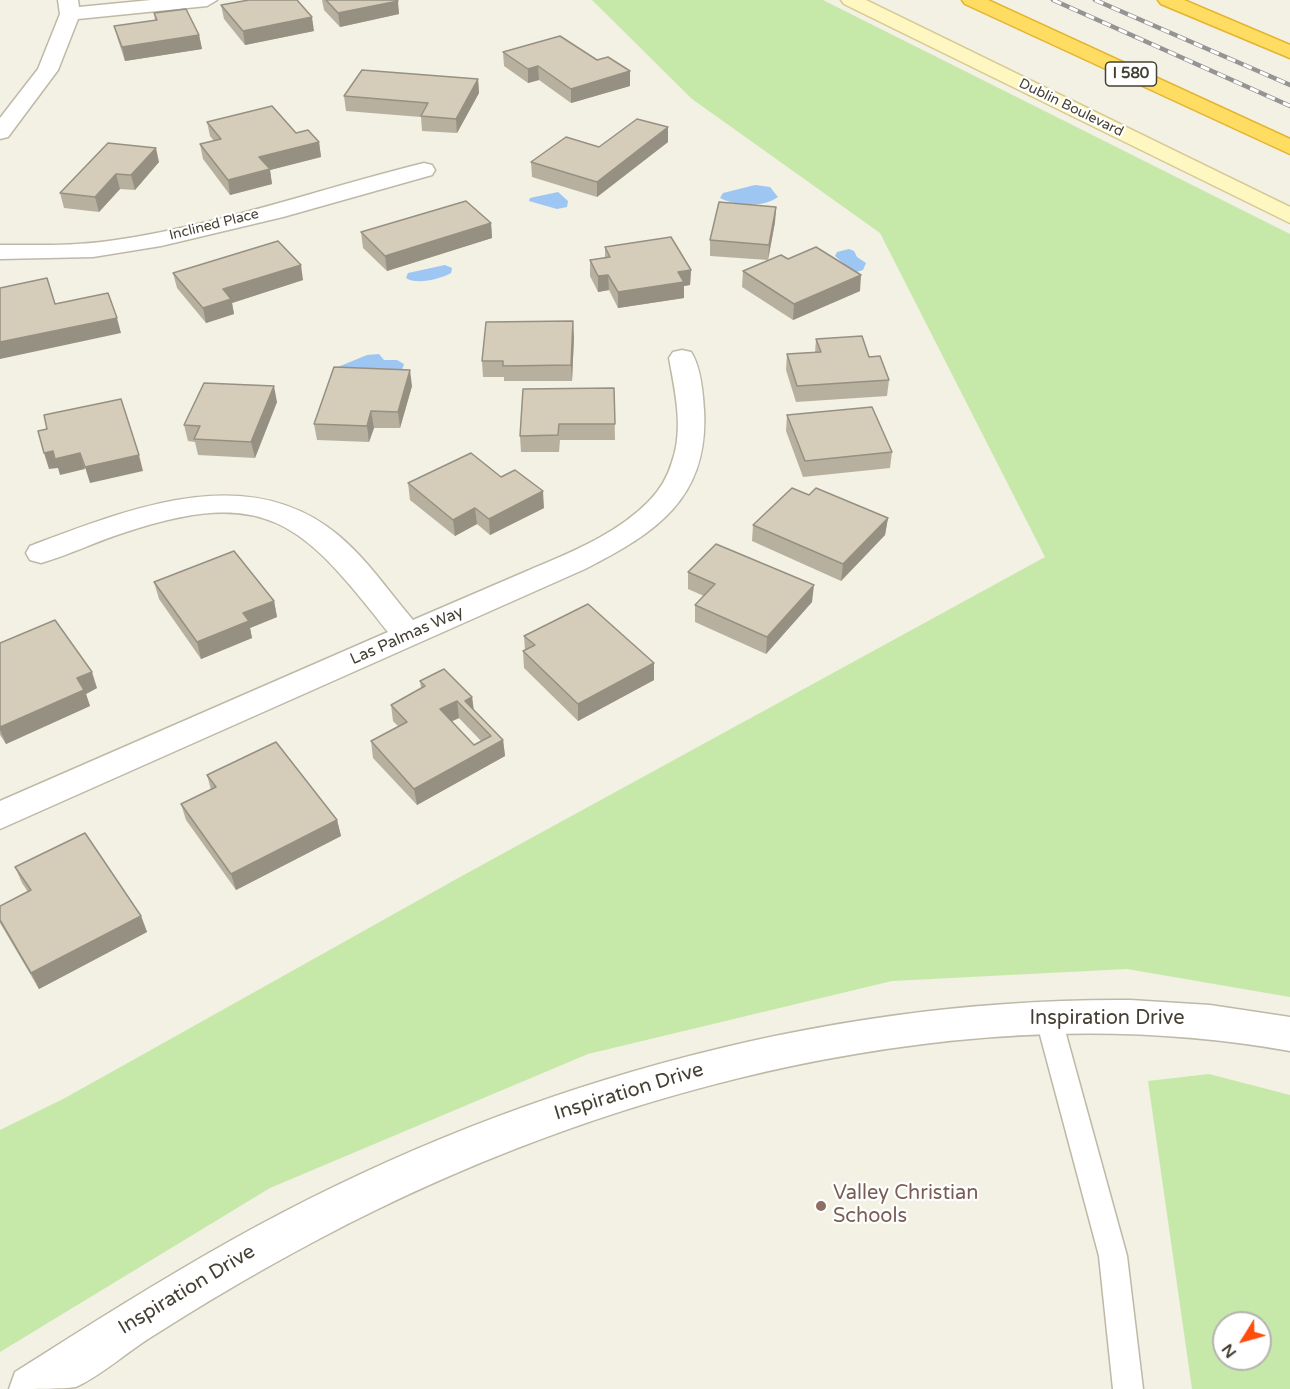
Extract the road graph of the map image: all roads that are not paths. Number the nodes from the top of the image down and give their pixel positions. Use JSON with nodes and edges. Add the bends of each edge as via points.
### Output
{"nodes":[{"id":1,"x":207,"y":0,"type":"edge"},
{"id":2,"x":851,"y":0,"type":"edge"},
{"id":3,"x":972,"y":0,"type":"edge"},
{"id":4,"x":1168,"y":0,"type":"edge"},
{"id":5,"x":69,"y":7,"type":"edge"},
{"id":6,"x":1290,"y":52,"type":"edge"},
{"id":7,"x":0,"y":132,"type":"edge"},
{"id":8,"x":1290,"y":147,"type":"edge"},
{"id":9,"x":424,"y":170,"type":"dead end"},
{"id":10,"x":1290,"y":216,"type":"edge"},
{"id":11,"x":0,"y":252,"type":"edge"},
{"id":12,"x":681,"y":358,"type":"dead end"},
{"id":13,"x":41,"y":553,"type":"dead end"},
{"id":14,"x":408,"y":635,"type":"junction"},
{"id":15,"x":0,"y":816,"type":"edge"},
{"id":16,"x":1048,"y":1016,"type":"junction"},
{"id":17,"x":1290,"y":1034,"type":"edge"},
{"id":18,"x":32,"y":1389,"type":"edge"},
{"id":19,"x":1128,"y":1389,"type":"edge"}],
"edges":[{"from":1,"to":5,"type":"street"},
{"from":2,"to":10,"type":"street","name":"Dublin Boulevard"},
{"from":3,"to":8,"type":"highway","number":"I 580"},
{"from":4,"to":6,"type":"highway"},
{"from":5,"to":7,"type":"street","via":[[48,70]]},
{"from":9,"to":11,"type":"street","name":"Inclined Place","via":[[121,247]]},
{"from":12,"to":14,"type":"street","name":"Las Palmas Way","via":[[691,418],[689,457],[674,493],[660,509],[642,526],[597,552]]},
{"from":13,"to":14,"type":"street","via":[[176,507],[215,504],[260,508],[298,521],[327,541]]},
{"from":14,"to":15,"type":"street","name":"Las Palmas Way"},
{"from":16,"to":17,"type":"street","name":"Inspiration Drive","via":[[1195,1019]]},
{"from":16,"to":18,"type":"street","name":"Inspiration Drive","via":[[893,1030],[781,1050],[670,1078],[528,1125],[384,1183],[307,1221],[145,1313]]},
{"from":16,"to":19,"type":"lane","via":[[1113,1256]]}]}
